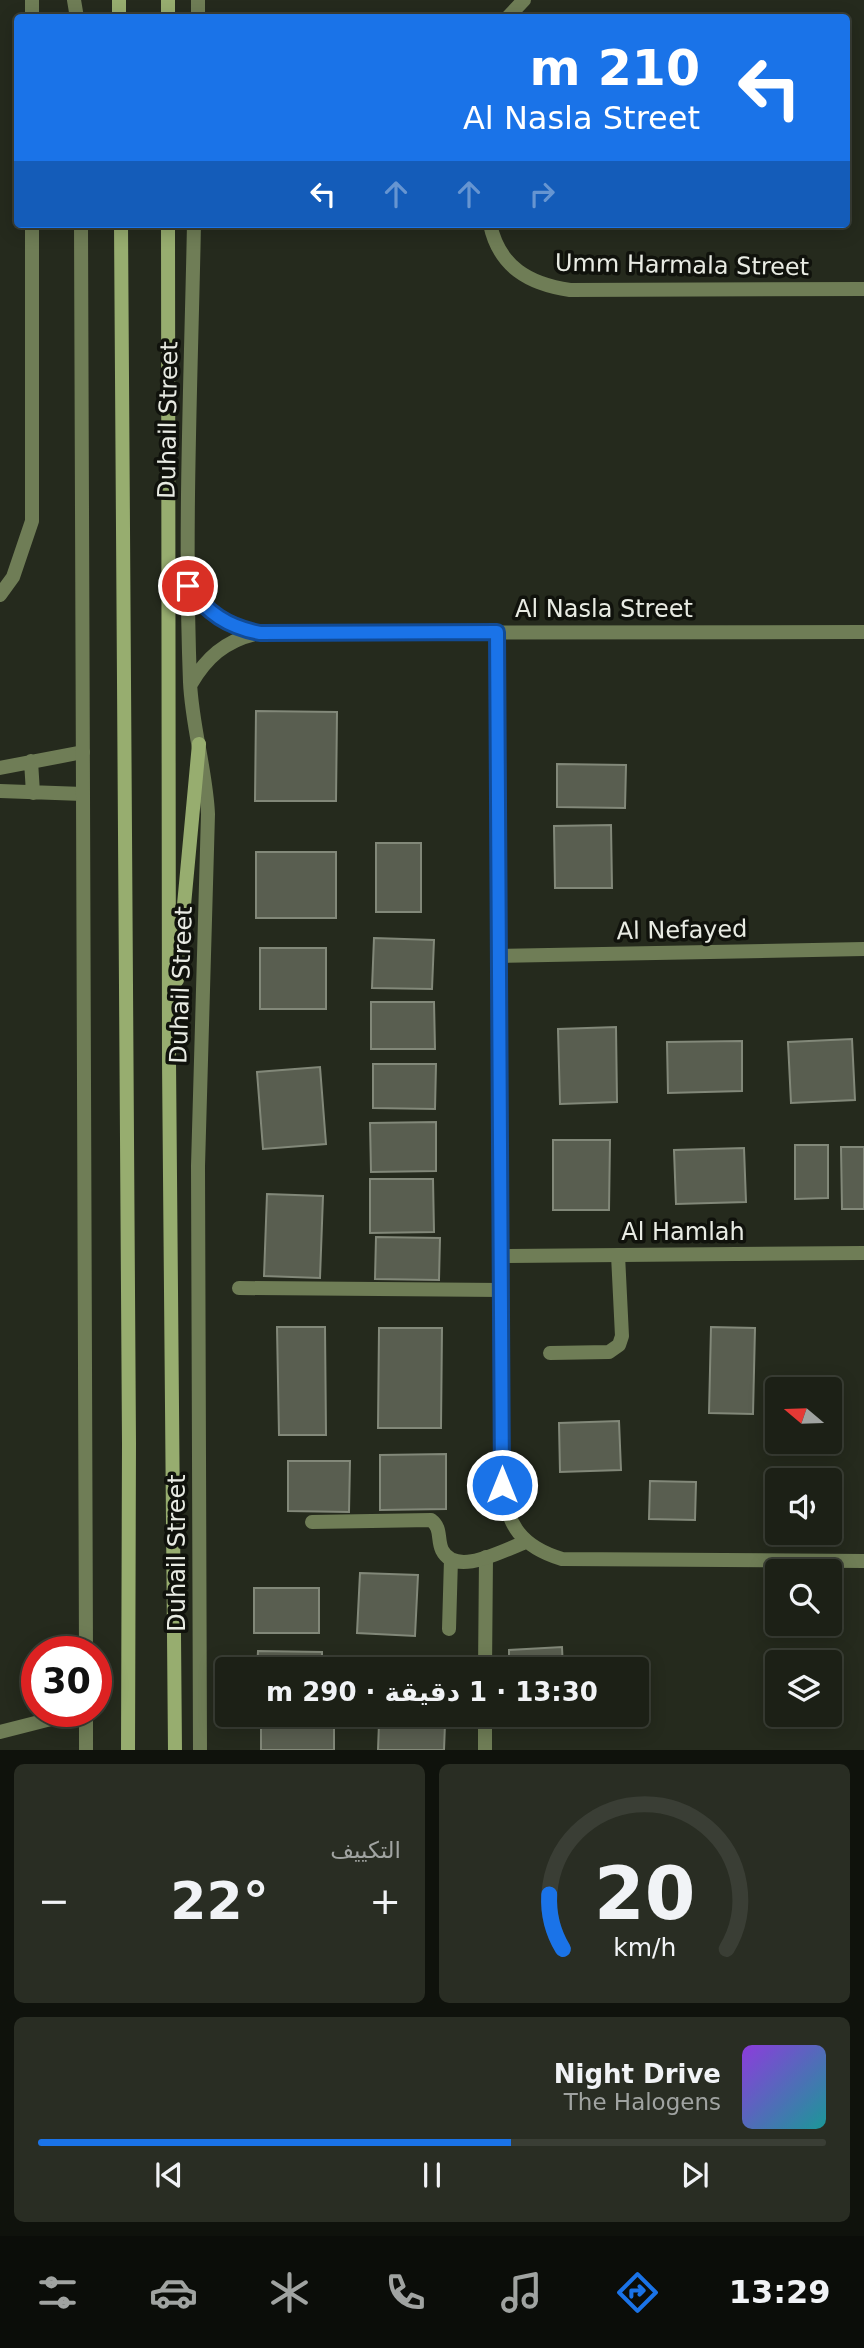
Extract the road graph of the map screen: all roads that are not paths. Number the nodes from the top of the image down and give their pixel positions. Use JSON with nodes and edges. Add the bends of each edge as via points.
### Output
{"nodes":[{"id":1,"x":524,"y":0,"type":"edge"},
{"id":2,"x":511,"y":14,"type":"edge"},
{"id":3,"x":32,"y":228,"type":"edge"},
{"id":4,"x":81,"y":228,"type":"edge"},
{"id":5,"x":121,"y":228,"type":"edge"},
{"id":6,"x":168,"y":228,"type":"edge"},
{"id":7,"x":194,"y":228,"type":"edge"},
{"id":8,"x":490,"y":228,"type":"edge"},
{"id":9,"x":864,"y":289,"type":"edge"},
{"id":10,"x":188,"y":586,"type":"junction"},
{"id":11,"x":0,"y":595,"type":"edge"},
{"id":12,"x":497,"y":632,"type":"junction"},
{"id":13,"x":864,"y":632,"type":"edge"},
{"id":14,"x":260,"y":633,"type":"junction"},
{"id":15,"x":190,"y":685,"type":"junction"},
{"id":16,"x":199,"y":744,"type":"junction"},
{"id":17,"x":83,"y":752,"type":"junction"},
{"id":18,"x":31,"y":761,"type":"junction"},
{"id":19,"x":0,"y":768,"type":"edge"},
{"id":20,"x":0,"y":792,"type":"edge"},
{"id":21,"x":33,"y":793,"type":"junction"},
{"id":22,"x":83,"y":794,"type":"junction"},
{"id":23,"x":864,"y":949,"type":"edge"},
{"id":24,"x":500,"y":956,"type":"junction"},
{"id":25,"x":169,"y":1061,"type":"junction"},
{"id":26,"x":864,"y":1253,"type":"edge"},
{"id":27,"x":618,"y":1255,"type":"junction"},
{"id":28,"x":502,"y":1256,"type":"junction"},
{"id":29,"x":239,"y":1288,"type":"dead end"},
{"id":30,"x":502,"y":1290,"type":"junction"},
{"id":31,"x":550,"y":1353,"type":"dead end"},
{"id":32,"x":312,"y":1522,"type":"dead end"},
{"id":33,"x":526,"y":1542,"type":"junction"},
{"id":34,"x":486,"y":1557,"type":"junction"},
{"id":35,"x":451,"y":1559,"type":"junction"},
{"id":36,"x":864,"y":1561,"type":"edge"},
{"id":37,"x":449,"y":1629,"type":"dead end"},
{"id":38,"x":86,"y":1636,"type":"edge"},
{"id":39,"x":485,"y":1657,"type":"edge"},
{"id":40,"x":21,"y":1727,"type":"edge"},
{"id":41,"x":86,"y":1727,"type":"edge"},
{"id":42,"x":485,"y":1727,"type":"edge"},
{"id":43,"x":0,"y":1732,"type":"edge"},
{"id":44,"x":86,"y":1749,"type":"edge"},
{"id":45,"x":128,"y":1749,"type":"edge"},
{"id":46,"x":175,"y":1749,"type":"edge"},
{"id":47,"x":200,"y":1749,"type":"edge"},
{"id":48,"x":485,"y":1749,"type":"edge"}],
"edges":[{"from":1,"to":2,"type":"street"},
{"from":3,"to":11,"type":"street","via":[[32,521],[13,577]]},
{"from":4,"to":17,"type":"street"},
{"from":5,"to":45,"type":"main road","name":"Duhail Street"},
{"from":6,"to":25,"type":"main road","name":"Duhail Street"},
{"from":7,"to":10,"type":"street","name":"Duhail Street"},
{"from":8,"to":9,"type":"street","name":"Umm Harmala Street","via":[[505,258],[523,276],[545,287]]},
{"from":10,"to":14,"type":"street","name":"Al Nasla Street","via":[[198,601],[226,623]]},
{"from":10,"to":15,"type":"street","name":"Duhail Street"},
{"from":12,"to":13,"type":"street","name":"Al Nasla Street"},
{"from":12,"to":14,"type":"street","name":"Al Nasla Street"},
{"from":12,"to":24,"type":"street"},
{"from":14,"to":15,"type":"street","name":"Al Nasla Street","via":[[234,641],[211,656]]},
{"from":15,"to":16,"type":"street","name":"Duhail Street"},
{"from":16,"to":25,"type":"main road"},
{"from":16,"to":47,"type":"street","name":"Duhail Street","via":[[208,814],[198,1166]]},
{"from":17,"to":18,"type":"street"},
{"from":17,"to":22,"type":"street"},
{"from":18,"to":19,"type":"street"},
{"from":18,"to":21,"type":"street"},
{"from":20,"to":21,"type":"street"},
{"from":21,"to":22,"type":"street"},
{"from":22,"to":38,"type":"street"},
{"from":23,"to":24,"type":"street","name":"Al Nefayed"},
{"from":24,"to":28,"type":"street"},
{"from":25,"to":46,"type":"main road","name":"Duhail Street"},
{"from":26,"to":27,"type":"street","name":"Al Hamlah"},
{"from":27,"to":28,"type":"street","name":"Al Hamlah"},
{"from":27,"to":31,"type":"street","via":[[622,1336],[618,1345],[609,1352]]},
{"from":28,"to":30,"type":"street"},
{"from":29,"to":30,"type":"street"},
{"from":30,"to":33,"type":"street","via":[[502,1485],[505,1506]]},
{"from":32,"to":35,"type":"street","via":[[431,1520]]},
{"from":33,"to":34,"type":"street"},
{"from":33,"to":36,"type":"street","via":[[562,1559]]},
{"from":34,"to":35,"type":"street","via":[[463,1564]]},
{"from":34,"to":39,"type":"street"},
{"from":35,"to":37,"type":"street"},
{"from":40,"to":43,"type":"street"},
{"from":41,"to":44,"type":"street"},
{"from":42,"to":48,"type":"street"}]}
